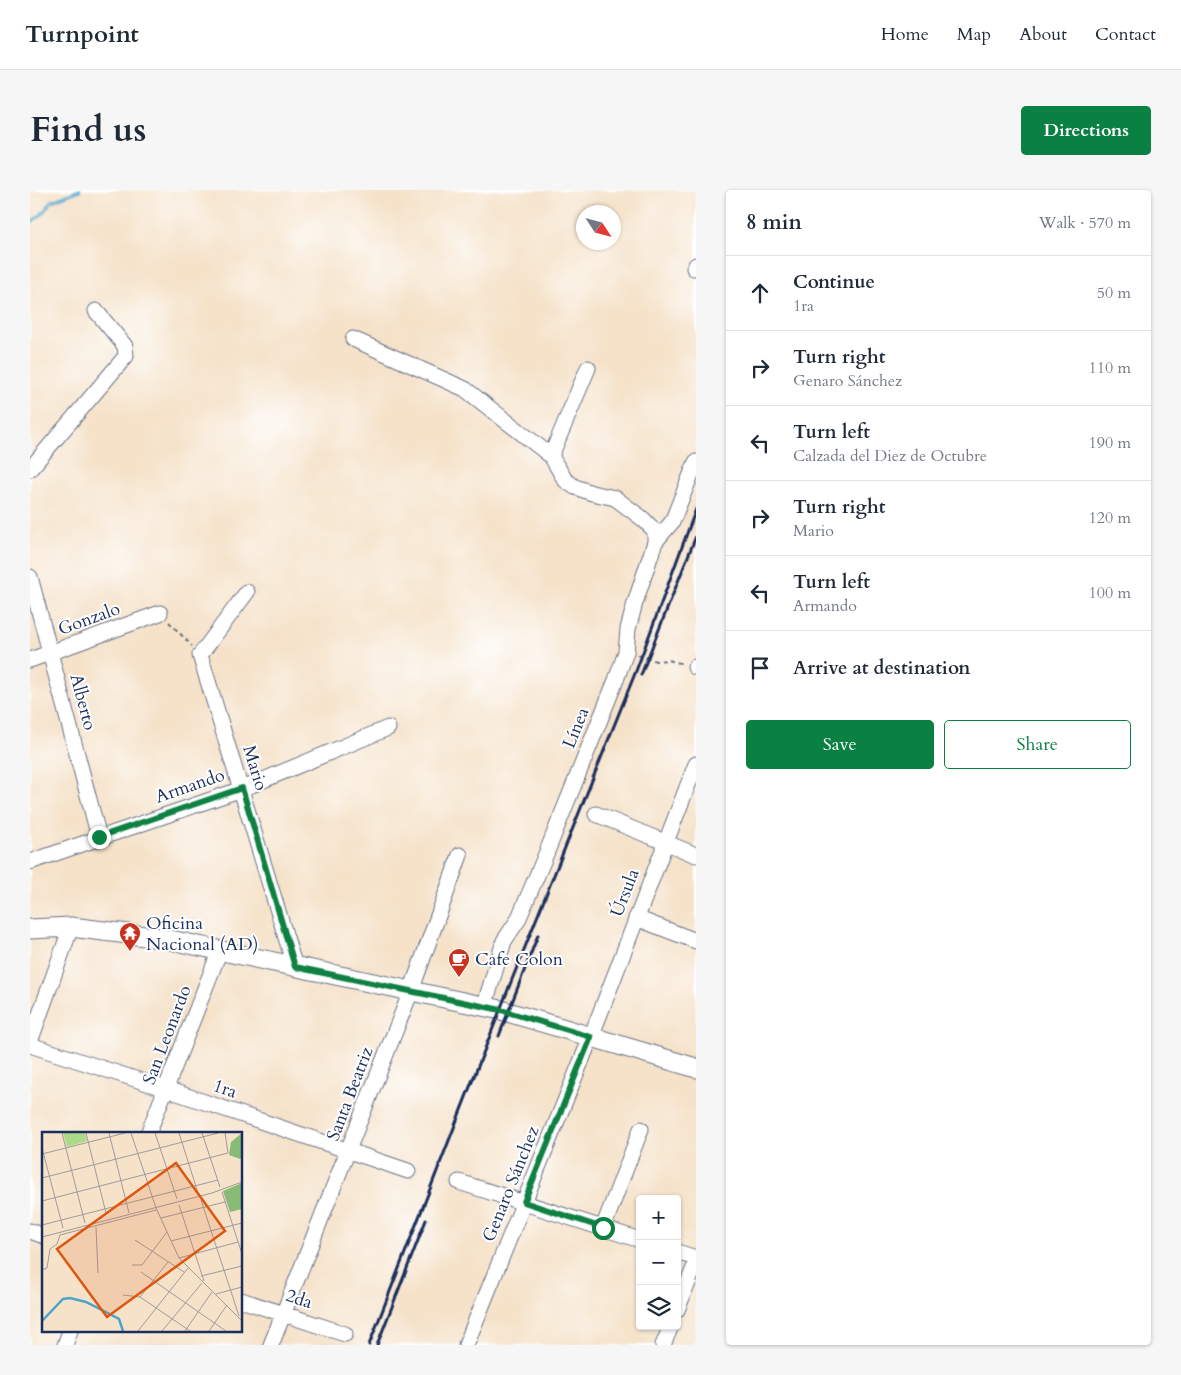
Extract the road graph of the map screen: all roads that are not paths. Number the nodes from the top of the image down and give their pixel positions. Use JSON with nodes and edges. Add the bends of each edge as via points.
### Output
{"nodes":[{"id":1,"x":96,"y":312,"type":"dead end"},
{"id":2,"x":352,"y":339,"type":"dead end"},
{"id":3,"x":588,"y":368,"type":"dead end"},
{"id":4,"x":551,"y":456,"type":"junction"},
{"id":5,"x":696,"y":462,"type":"edge"},
{"id":6,"x":30,"y":468,"type":"edge"},
{"id":7,"x":655,"y":542,"type":"junction"},
{"id":8,"x":30,"y":577,"type":"edge"},
{"id":9,"x":247,"y":592,"type":"dead end"},
{"id":10,"x":160,"y":613,"type":"road end"},
{"id":11,"x":51,"y":652,"type":"junction"},
{"id":12,"x":30,"y":660,"type":"edge"},
{"id":13,"x":388,"y":728,"type":"dead end"},
{"id":14,"x":696,"y":764,"type":"edge"},
{"id":15,"x":242,"y":788,"type":"junction"},
{"id":16,"x":596,"y":814,"type":"dead end"},
{"id":17,"x":99,"y":837,"type":"junction"},
{"id":18,"x":665,"y":842,"type":"junction"},
{"id":19,"x":460,"y":855,"type":"dead end"},
{"id":20,"x":696,"y":855,"type":"edge"},
{"id":21,"x":30,"y":862,"type":"edge"},
{"id":22,"x":636,"y":918,"type":"junction"},
{"id":23,"x":70,"y":927,"type":"junction"},
{"id":24,"x":30,"y":929,"type":"edge"},
{"id":25,"x":696,"y":941,"type":"edge"},
{"id":26,"x":220,"y":950,"type":"junction"},
{"id":27,"x":295,"y":967,"type":"junction"},
{"id":28,"x":411,"y":991,"type":"junction"},
{"id":29,"x":484,"y":1007,"type":"junction"},
{"id":30,"x":591,"y":1037,"type":"junction"},
{"id":31,"x":30,"y":1044,"type":"edge"},
{"id":32,"x":696,"y":1068,"type":"edge"},
{"id":33,"x":166,"y":1089,"type":"junction"},
{"id":34,"x":641,"y":1129,"type":"dead end"},
{"id":35,"x":149,"y":1132,"type":"edge"},
{"id":36,"x":348,"y":1151,"type":"junction"},
{"id":37,"x":408,"y":1171,"type":"dead end"},
{"id":38,"x":459,"y":1182,"type":"dead end"},
{"id":39,"x":524,"y":1202,"type":"junction"},
{"id":40,"x":603,"y":1228,"type":"junction"},
{"id":41,"x":30,"y":1231,"type":"edge"},
{"id":42,"x":42,"y":1235,"type":"edge"},
{"id":43,"x":636,"y":1239,"type":"edge"},
{"id":44,"x":681,"y":1253,"type":"edge"},
{"id":45,"x":696,"y":1258,"type":"edge"},
{"id":46,"x":696,"y":1263,"type":"edge"},
{"id":47,"x":242,"y":1300,"type":"edge"},
{"id":48,"x":681,"y":1300,"type":"edge"},
{"id":49,"x":284,"y":1314,"type":"junction"},
{"id":50,"x":669,"y":1330,"type":"edge"},
{"id":51,"x":70,"y":1332,"type":"edge"},
{"id":52,"x":345,"y":1334,"type":"dead end"},
{"id":53,"x":65,"y":1345,"type":"edge"},
{"id":54,"x":271,"y":1345,"type":"edge"},
{"id":55,"x":466,"y":1345,"type":"edge"},
{"id":56,"x":663,"y":1345,"type":"edge"}],
"edges":[{"from":1,"to":6,"type":"street","via":[[126,346],[123,361]]},
{"from":2,"to":4,"type":"street","via":[[465,389]]},
{"from":3,"to":4,"type":"street"},
{"from":4,"to":7,"type":"street","via":[[565,480],[575,487],[615,498],[643,519],[655,530]]},
{"from":5,"to":7,"type":"street","name":"Línea","via":[[672,522]]},
{"from":7,"to":29,"type":"street","name":"Línea","via":[[628,629],[626,652],[540,868],[518,920],[504,941]]},
{"from":8,"to":11,"type":"street","name":"Alberto"},
{"from":9,"to":15,"type":"street","name":"Mario","via":[[200,654]]},
{"from":10,"to":11,"type":"street","name":"Gonzalo"},
{"from":11,"to":12,"type":"street","name":"Gonzalo"},
{"from":11,"to":17,"type":"street","name":"Alberto"},
{"from":13,"to":15,"type":"street","name":"Armando"},
{"from":14,"to":18,"type":"street","name":"Úrsula"},
{"from":15,"to":17,"type":"street","name":"Armando"},
{"from":15,"to":27,"type":"street","name":"Mario"},
{"from":16,"to":18,"type":"street"},
{"from":17,"to":21,"type":"street","name":"Armando"},
{"from":18,"to":20,"type":"street"},
{"from":18,"to":22,"type":"street","name":"Úrsula"},
{"from":19,"to":28,"type":"street","name":"Santa Beatriz"},
{"from":22,"to":25,"type":"street"},
{"from":22,"to":30,"type":"street","name":"Úrsula"},
{"from":23,"to":24,"type":"main road"},
{"from":23,"to":26,"type":"main road","via":[[161,938]]},
{"from":23,"to":31,"type":"street"},
{"from":26,"to":27,"type":"main road"},
{"from":26,"to":33,"type":"street","name":"San Leonardo"},
{"from":27,"to":28,"type":"main road"},
{"from":28,"to":29,"type":"main road"},
{"from":28,"to":36,"type":"street","name":"Santa Beatriz"},
{"from":29,"to":30,"type":"main road"},
{"from":30,"to":32,"type":"main road"},
{"from":30,"to":39,"type":"street","name":"Genaro Sánchez"},
{"from":31,"to":33,"type":"street","name":"1ra"},
{"from":33,"to":35,"type":"street","name":"San Leonardo"},
{"from":33,"to":36,"type":"street","name":"1ra"},
{"from":34,"to":40,"type":"street"},
{"from":36,"to":37,"type":"street","name":"1ra"},
{"from":36,"to":49,"type":"street","name":"Santa Beatriz"},
{"from":38,"to":39,"type":"street"},
{"from":39,"to":40,"type":"street"},
{"from":39,"to":55,"type":"street","name":"Genaro Sánchez"},
{"from":40,"to":43,"type":"street"},
{"from":41,"to":42,"type":"street"},
{"from":44,"to":45,"type":"street"},
{"from":46,"to":48,"type":"street"},
{"from":47,"to":49,"type":"street","name":"2da"},
{"from":49,"to":52,"type":"street","name":"2da"},
{"from":49,"to":54,"type":"street","name":"Santa Beatriz"},
{"from":50,"to":56,"type":"street"},
{"from":51,"to":53,"type":"street"}]}
